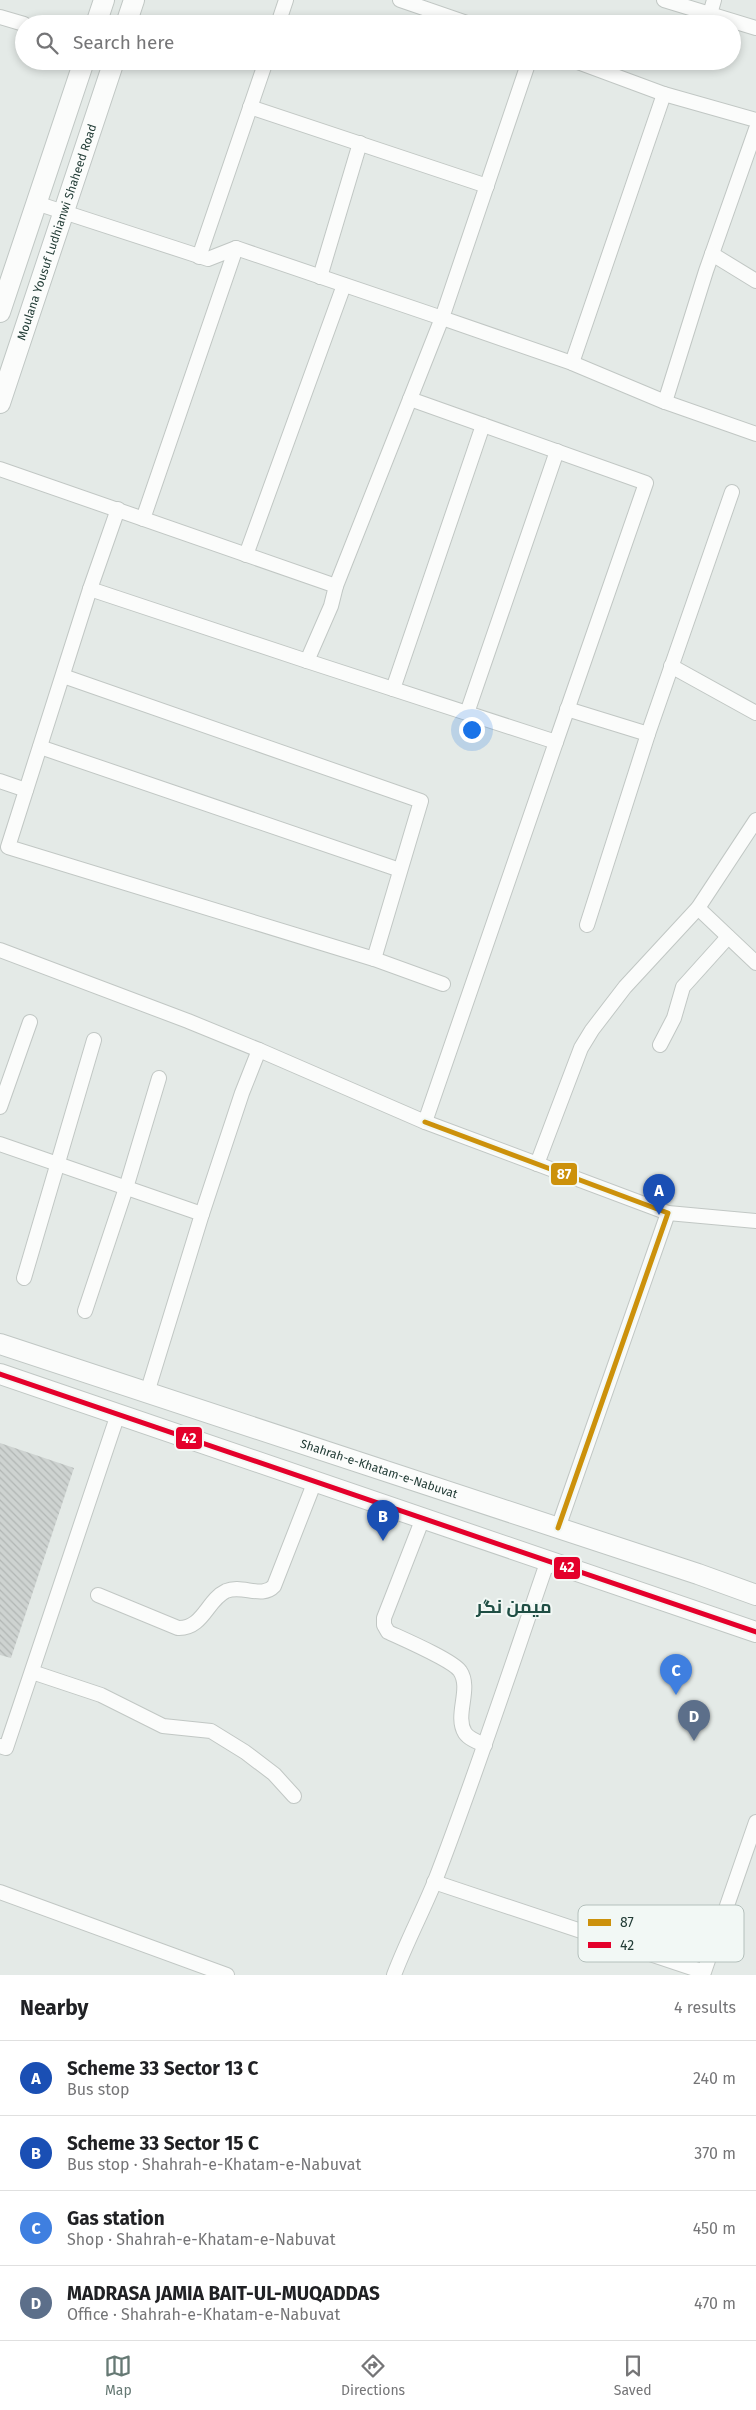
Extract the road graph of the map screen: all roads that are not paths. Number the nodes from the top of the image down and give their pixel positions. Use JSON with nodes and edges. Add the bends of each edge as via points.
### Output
{"nodes":[{"id":1,"x":104,"y":0,"type":"edge"},
{"id":2,"x":134,"y":0,"type":"edge"},
{"id":3,"x":286,"y":0,"type":"edge"},
{"id":4,"x":400,"y":0,"type":"edge"},
{"id":5,"x":664,"y":0,"type":"edge"},
{"id":6,"x":714,"y":0,"type":"edge"},
{"id":7,"x":710,"y":14,"type":"junction"},
{"id":8,"x":99,"y":15,"type":"edge"},
{"id":9,"x":129,"y":15,"type":"edge"},
{"id":10,"x":281,"y":15,"type":"edge"},
{"id":11,"x":444,"y":15,"type":"edge"},
{"id":12,"x":713,"y":15,"type":"edge"},
{"id":13,"x":0,"y":17,"type":"edge"},
{"id":14,"x":15,"y":21,"type":"edge"},
{"id":15,"x":741,"y":23,"type":"edge"},
{"id":16,"x":756,"y":28,"type":"edge"},
{"id":17,"x":81,"y":70,"type":"edge"},
{"id":18,"x":111,"y":70,"type":"edge"},
{"id":19,"x":263,"y":70,"type":"edge"},
{"id":20,"x":526,"y":70,"type":"edge"},
{"id":21,"x":599,"y":70,"type":"edge"},
{"id":22,"x":664,"y":94,"type":"junction"},
{"id":23,"x":250,"y":107,"type":"junction"},
{"id":24,"x":756,"y":120,"type":"edge"},
{"id":25,"x":756,"y":129,"type":"edge"},
{"id":26,"x":360,"y":144,"type":"junction"},
{"id":27,"x":487,"y":186,"type":"junction"},
{"id":28,"x":36,"y":203,"type":"junction"},
{"id":29,"x":66,"y":212,"type":"junction"},
{"id":30,"x":236,"y":248,"type":"junction"},
{"id":31,"x":712,"y":254,"type":"junction"},
{"id":32,"x":199,"y":257,"type":"junction"},
{"id":33,"x":320,"y":277,"type":"junction"},
{"id":34,"x":756,"y":280,"type":"edge"},
{"id":35,"x":344,"y":285,"type":"junction"},
{"id":36,"x":0,"y":312,"type":"edge"},
{"id":37,"x":442,"y":318,"type":"junction"},
{"id":38,"x":572,"y":363,"type":"junction"},
{"id":39,"x":410,"y":399,"type":"junction"},
{"id":40,"x":665,"y":402,"type":"junction"},
{"id":41,"x":0,"y":403,"type":"edge"},
{"id":42,"x":483,"y":425,"type":"junction"},
{"id":43,"x":756,"y":434,"type":"edge"},
{"id":44,"x":556,"y":451,"type":"junction"},
{"id":45,"x":0,"y":469,"type":"edge"},
{"id":46,"x":732,"y":492,"type":"dead end"},
{"id":47,"x":118,"y":510,"type":"junction"},
{"id":48,"x":143,"y":519,"type":"junction"},
{"id":49,"x":246,"y":555,"type":"junction"},
{"id":50,"x":336,"y":586,"type":"junction"},
{"id":51,"x":90,"y":590,"type":"junction"},
{"id":52,"x":307,"y":661,"type":"junction"},
{"id":53,"x":672,"y":666,"type":"junction"},
{"id":54,"x":63,"y":676,"type":"junction"},
{"id":55,"x":393,"y":689,"type":"junction"},
{"id":56,"x":567,"y":709,"type":"junction"},
{"id":57,"x":467,"y":713,"type":"junction"},
{"id":58,"x":756,"y":714,"type":"edge"},
{"id":59,"x":648,"y":734,"type":"junction"},
{"id":60,"x":556,"y":742,"type":"junction"},
{"id":61,"x":40,"y":747,"type":"junction"},
{"id":62,"x":0,"y":781,"type":"edge"},
{"id":63,"x":26,"y":790,"type":"junction"},
{"id":64,"x":756,"y":820,"type":"edge"},
{"id":65,"x":400,"y":870,"type":"junction"},
{"id":66,"x":698,"y":908,"type":"junction"},
{"id":67,"x":587,"y":925,"type":"dead end"},
{"id":68,"x":728,"y":937,"type":"junction"},
{"id":69,"x":0,"y":950,"type":"edge"},
{"id":70,"x":754,"y":958,"type":"edge"},
{"id":71,"x":374,"y":959,"type":"junction"},
{"id":72,"x":443,"y":984,"type":"dead end"},
{"id":73,"x":30,"y":1022,"type":"dead end"},
{"id":74,"x":94,"y":1040,"type":"dead end"},
{"id":75,"x":660,"y":1045,"type":"dead end"},
{"id":76,"x":259,"y":1050,"type":"junction"},
{"id":77,"x":159,"y":1078,"type":"dead end"},
{"id":78,"x":0,"y":1107,"type":"edge"},
{"id":79,"x":425,"y":1122,"type":"junction"},
{"id":80,"x":0,"y":1144,"type":"edge"},
{"id":81,"x":58,"y":1164,"type":"junction"},
{"id":82,"x":537,"y":1164,"type":"junction"},
{"id":83,"x":126,"y":1188,"type":"junction"},
{"id":84,"x":668,"y":1213,"type":"junction"},
{"id":85,"x":202,"y":1214,"type":"junction"},
{"id":86,"x":756,"y":1221,"type":"edge"},
{"id":87,"x":24,"y":1278,"type":"dead end"},
{"id":88,"x":85,"y":1311,"type":"dead end"},
{"id":89,"x":0,"y":1344,"type":"edge"},
{"id":90,"x":0,"y":1374,"type":"edge"},
{"id":91,"x":147,"y":1393,"type":"junction"},
{"id":92,"x":118,"y":1414,"type":"junction"},
{"id":93,"x":315,"y":1481,"type":"junction"},
{"id":94,"x":423,"y":1518,"type":"junction"},
{"id":95,"x":558,"y":1528,"type":"junction"},
{"id":96,"x":548,"y":1560,"type":"junction"},
{"id":97,"x":98,"y":1595,"type":"dead end"},
{"id":98,"x":756,"y":1595,"type":"edge"},
{"id":99,"x":756,"y":1632,"type":"edge"},
{"id":100,"x":32,"y":1672,"type":"junction"},
{"id":101,"x":485,"y":1745,"type":"junction"},
{"id":102,"x":0,"y":1746,"type":"edge"},
{"id":103,"x":294,"y":1796,"type":"dead end"},
{"id":104,"x":756,"y":1822,"type":"edge"},
{"id":105,"x":434,"y":1882,"type":"junction"},
{"id":106,"x":0,"y":1892,"type":"edge"},
{"id":107,"x":730,"y":1905,"type":"edge"},
{"id":108,"x":578,"y":1930,"type":"edge"},
{"id":109,"x":672,"y":1962,"type":"edge"},
{"id":110,"x":712,"y":1962,"type":"edge"},
{"id":111,"x":708,"y":1974,"type":"edge"},
{"id":112,"x":227,"y":1975,"type":"edge"},
{"id":113,"x":394,"y":1975,"type":"edge"}],
"edges":[{"from":1,"to":8,"type":"main road"},
{"from":2,"to":9,"type":"main road"},
{"from":3,"to":10,"type":"street"},
{"from":4,"to":11,"type":"street"},
{"from":5,"to":7,"type":"street"},
{"from":6,"to":7,"type":"street"},
{"from":7,"to":12,"type":"street"},
{"from":13,"to":14,"type":"street"},
{"from":15,"to":16,"type":"street"},
{"from":17,"to":28,"type":"main road"},
{"from":18,"to":29,"type":"main road","name":"Moulana Yousuf Ludhianwi Shaheed Road"},
{"from":19,"to":23,"type":"street"},
{"from":20,"to":27,"type":"street"},
{"from":21,"to":22,"type":"street"},
{"from":22,"to":24,"type":"street"},
{"from":22,"to":38,"type":"street"},
{"from":23,"to":26,"type":"street"},
{"from":23,"to":32,"type":"street"},
{"from":25,"to":31,"type":"street"},
{"from":26,"to":27,"type":"street"},
{"from":26,"to":33,"type":"street"},
{"from":27,"to":37,"type":"street"},
{"from":28,"to":29,"type":"street"},
{"from":28,"to":36,"type":"main road"},
{"from":29,"to":32,"type":"street"},
{"from":29,"to":41,"type":"main road","name":"Moulana Yousuf Ludhianwi Shaheed Road"},
{"from":30,"to":32,"type":"street","via":[[208,259]]},
{"from":30,"to":33,"type":"street"},
{"from":30,"to":48,"type":"street"},
{"from":31,"to":34,"type":"street"},
{"from":31,"to":40,"type":"street"},
{"from":33,"to":35,"type":"street"},
{"from":35,"to":37,"type":"street"},
{"from":35,"to":49,"type":"street"},
{"from":37,"to":38,"type":"street"},
{"from":37,"to":39,"type":"street"},
{"from":38,"to":40,"type":"street"},
{"from":39,"to":42,"type":"street"},
{"from":39,"to":50,"type":"street"},
{"from":40,"to":43,"type":"street"},
{"from":42,"to":44,"type":"street"},
{"from":42,"to":55,"type":"street"},
{"from":44,"to":56,"type":"street","via":[[646,483]]},
{"from":44,"to":57,"type":"street"},
{"from":45,"to":47,"type":"street"},
{"from":46,"to":53,"type":"street"},
{"from":47,"to":48,"type":"street"},
{"from":47,"to":51,"type":"street"},
{"from":48,"to":49,"type":"street"},
{"from":49,"to":50,"type":"street"},
{"from":50,"to":52,"type":"street","via":[[331,606]]},
{"from":51,"to":52,"type":"street"},
{"from":51,"to":54,"type":"street"},
{"from":52,"to":55,"type":"street"},
{"from":53,"to":58,"type":"street"},
{"from":53,"to":59,"type":"street"},
{"from":54,"to":61,"type":"street"},
{"from":54,"to":65,"type":"street","via":[[421,801]]},
{"from":55,"to":57,"type":"street"},
{"from":56,"to":59,"type":"street"},
{"from":56,"to":60,"type":"street"},
{"from":57,"to":60,"type":"street"},
{"from":59,"to":67,"type":"street"},
{"from":60,"to":79,"type":"street"},
{"from":61,"to":63,"type":"street"},
{"from":61,"to":65,"type":"street"},
{"from":62,"to":63,"type":"street"},
{"from":63,"to":71,"type":"street","via":[[8,847]]},
{"from":64,"to":66,"type":"street"},
{"from":65,"to":71,"type":"street"},
{"from":66,"to":68,"type":"street"},
{"from":66,"to":82,"type":"street","via":[[625,987],[580,1048]]},
{"from":68,"to":70,"type":"street"},
{"from":68,"to":75,"type":"street","via":[[684,987],[674,1018]]},
{"from":69,"to":76,"type":"street"},
{"from":71,"to":72,"type":"street"},
{"from":73,"to":78,"type":"street"},
{"from":74,"to":81,"type":"street"},
{"from":76,"to":79,"type":"street"},
{"from":76,"to":85,"type":"street"},
{"from":77,"to":83,"type":"street"},
{"from":79,"to":82,"type":"street"},
{"from":80,"to":81,"type":"street"},
{"from":81,"to":83,"type":"street"},
{"from":81,"to":87,"type":"street"},
{"from":82,"to":84,"type":"street"},
{"from":83,"to":85,"type":"street"},
{"from":83,"to":88,"type":"street"},
{"from":84,"to":86,"type":"street"},
{"from":84,"to":95,"type":"street"},
{"from":85,"to":91,"type":"street"},
{"from":89,"to":91,"type":"main road","name":"Shahrah-e-Khatam-e-Nabuvat"},
{"from":90,"to":92,"type":"main road"},
{"from":91,"to":95,"type":"main road","name":"Shahrah-e-Khatam-e-Nabuvat"},
{"from":92,"to":93,"type":"main road"},
{"from":92,"to":100,"type":"street"},
{"from":93,"to":94,"type":"main road"},
{"from":93,"to":97,"type":"street","via":[[270,1590],[238,1588],[224,1592],[198,1621],[185,1628]]},
{"from":94,"to":96,"type":"main road"},
{"from":94,"to":101,"type":"street","via":[[384,1625],[388,1632],[448,1662],[461,1673],[464,1681],[462,1725],[470,1738]]},
{"from":95,"to":98,"type":"main road","name":"Shahrah-e-Khatam-e-Nabuvat"},
{"from":96,"to":99,"type":"main road"},
{"from":96,"to":101,"type":"street"},
{"from":100,"to":102,"type":"street","via":[[6,1748]]},
{"from":100,"to":103,"type":"street","via":[[101,1695],[163,1726],[210,1731],[274,1774]]},
{"from":101,"to":105,"type":"street"},
{"from":104,"to":107,"type":"street"},
{"from":105,"to":108,"type":"street"},
{"from":105,"to":113,"type":"street"},
{"from":106,"to":112,"type":"street"},
{"from":109,"to":111,"type":"street"},
{"from":110,"to":111,"type":"street"}]}
